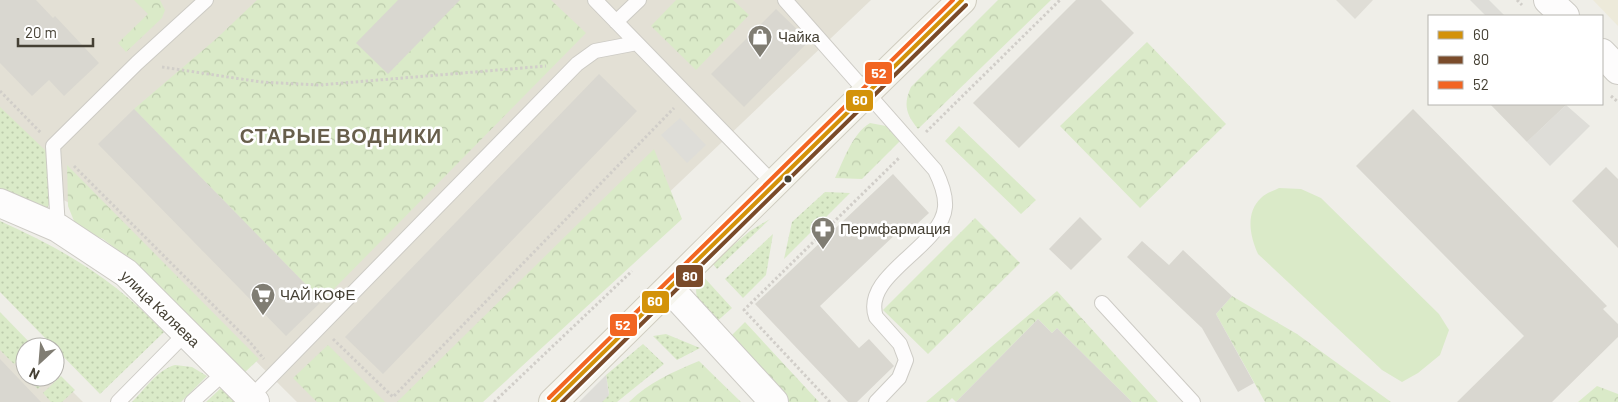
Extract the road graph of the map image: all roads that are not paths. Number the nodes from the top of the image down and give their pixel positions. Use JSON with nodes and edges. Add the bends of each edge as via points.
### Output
{"nodes":[{"id":1,"x":206,"y":0,"type":"edge"},
{"id":2,"x":595,"y":0,"type":"edge"},
{"id":3,"x":639,"y":0,"type":"edge"},
{"id":4,"x":785,"y":0,"type":"edge"},
{"id":5,"x":962,"y":0,"type":"edge"},
{"id":6,"x":1548,"y":0,"type":"edge"},
{"id":7,"x":1564,"y":15,"type":"edge"},
{"id":8,"x":616,"y":22,"type":"junction"},
{"id":9,"x":636,"y":43,"type":"junction"},
{"id":10,"x":1603,"y":55,"type":"edge"},
{"id":11,"x":1618,"y":70,"type":"edge"},
{"id":12,"x":866,"y":91,"type":"junction"},
{"id":13,"x":774,"y":184,"type":"junction"},
{"id":14,"x":0,"y":203,"type":"edge"},
{"id":15,"x":58,"y":228,"type":"junction"},
{"id":16,"x":670,"y":289,"type":"junction"},
{"id":17,"x":1102,"y":303,"type":"dead end"},
{"id":18,"x":186,"y":333,"type":"junction"},
{"id":19,"x":225,"y":372,"type":"junction"},
{"id":20,"x":253,"y":400,"type":"edge"},
{"id":21,"x":118,"y":402,"type":"edge"},
{"id":22,"x":192,"y":402,"type":"edge"},
{"id":23,"x":553,"y":402,"type":"edge"},
{"id":24,"x":774,"y":402,"type":"edge"},
{"id":25,"x":876,"y":402,"type":"edge"},
{"id":26,"x":1193,"y":402,"type":"edge"}],
"edges":[{"from":1,"to":15,"type":"lane","via":[[53,146]]},
{"from":2,"to":8,"type":"lane"},
{"from":3,"to":8,"type":"lane"},
{"from":4,"to":12,"type":"lane"},
{"from":5,"to":12,"type":"main road"},
{"from":6,"to":7,"type":"street"},
{"from":8,"to":9,"type":"lane"},
{"from":9,"to":13,"type":"lane"},
{"from":9,"to":20,"type":"lane","via":[[595,51],[577,64],[275,373]]},
{"from":10,"to":11,"type":"street"},
{"from":12,"to":13,"type":"main road"},
{"from":12,"to":25,"type":"lane","via":[[935,170],[944,194],[945,208],[934,231],[885,281],[875,299],[876,317],[904,349],[906,360],[899,378]]},
{"from":13,"to":16,"type":"main road"},
{"from":14,"to":15,"type":"street","name":"улица Каляева"},
{"from":15,"to":18,"type":"street","name":"улица Каляева","via":[[126,274]]},
{"from":16,"to":23,"type":"main road"},
{"from":16,"to":24,"type":"street"},
{"from":17,"to":26,"type":"lane"},
{"from":18,"to":19,"type":"street","name":"улица Каляева"},
{"from":18,"to":21,"type":"lane"},
{"from":19,"to":20,"type":"street","name":"улица Каляева"},
{"from":19,"to":22,"type":"lane"}]}
